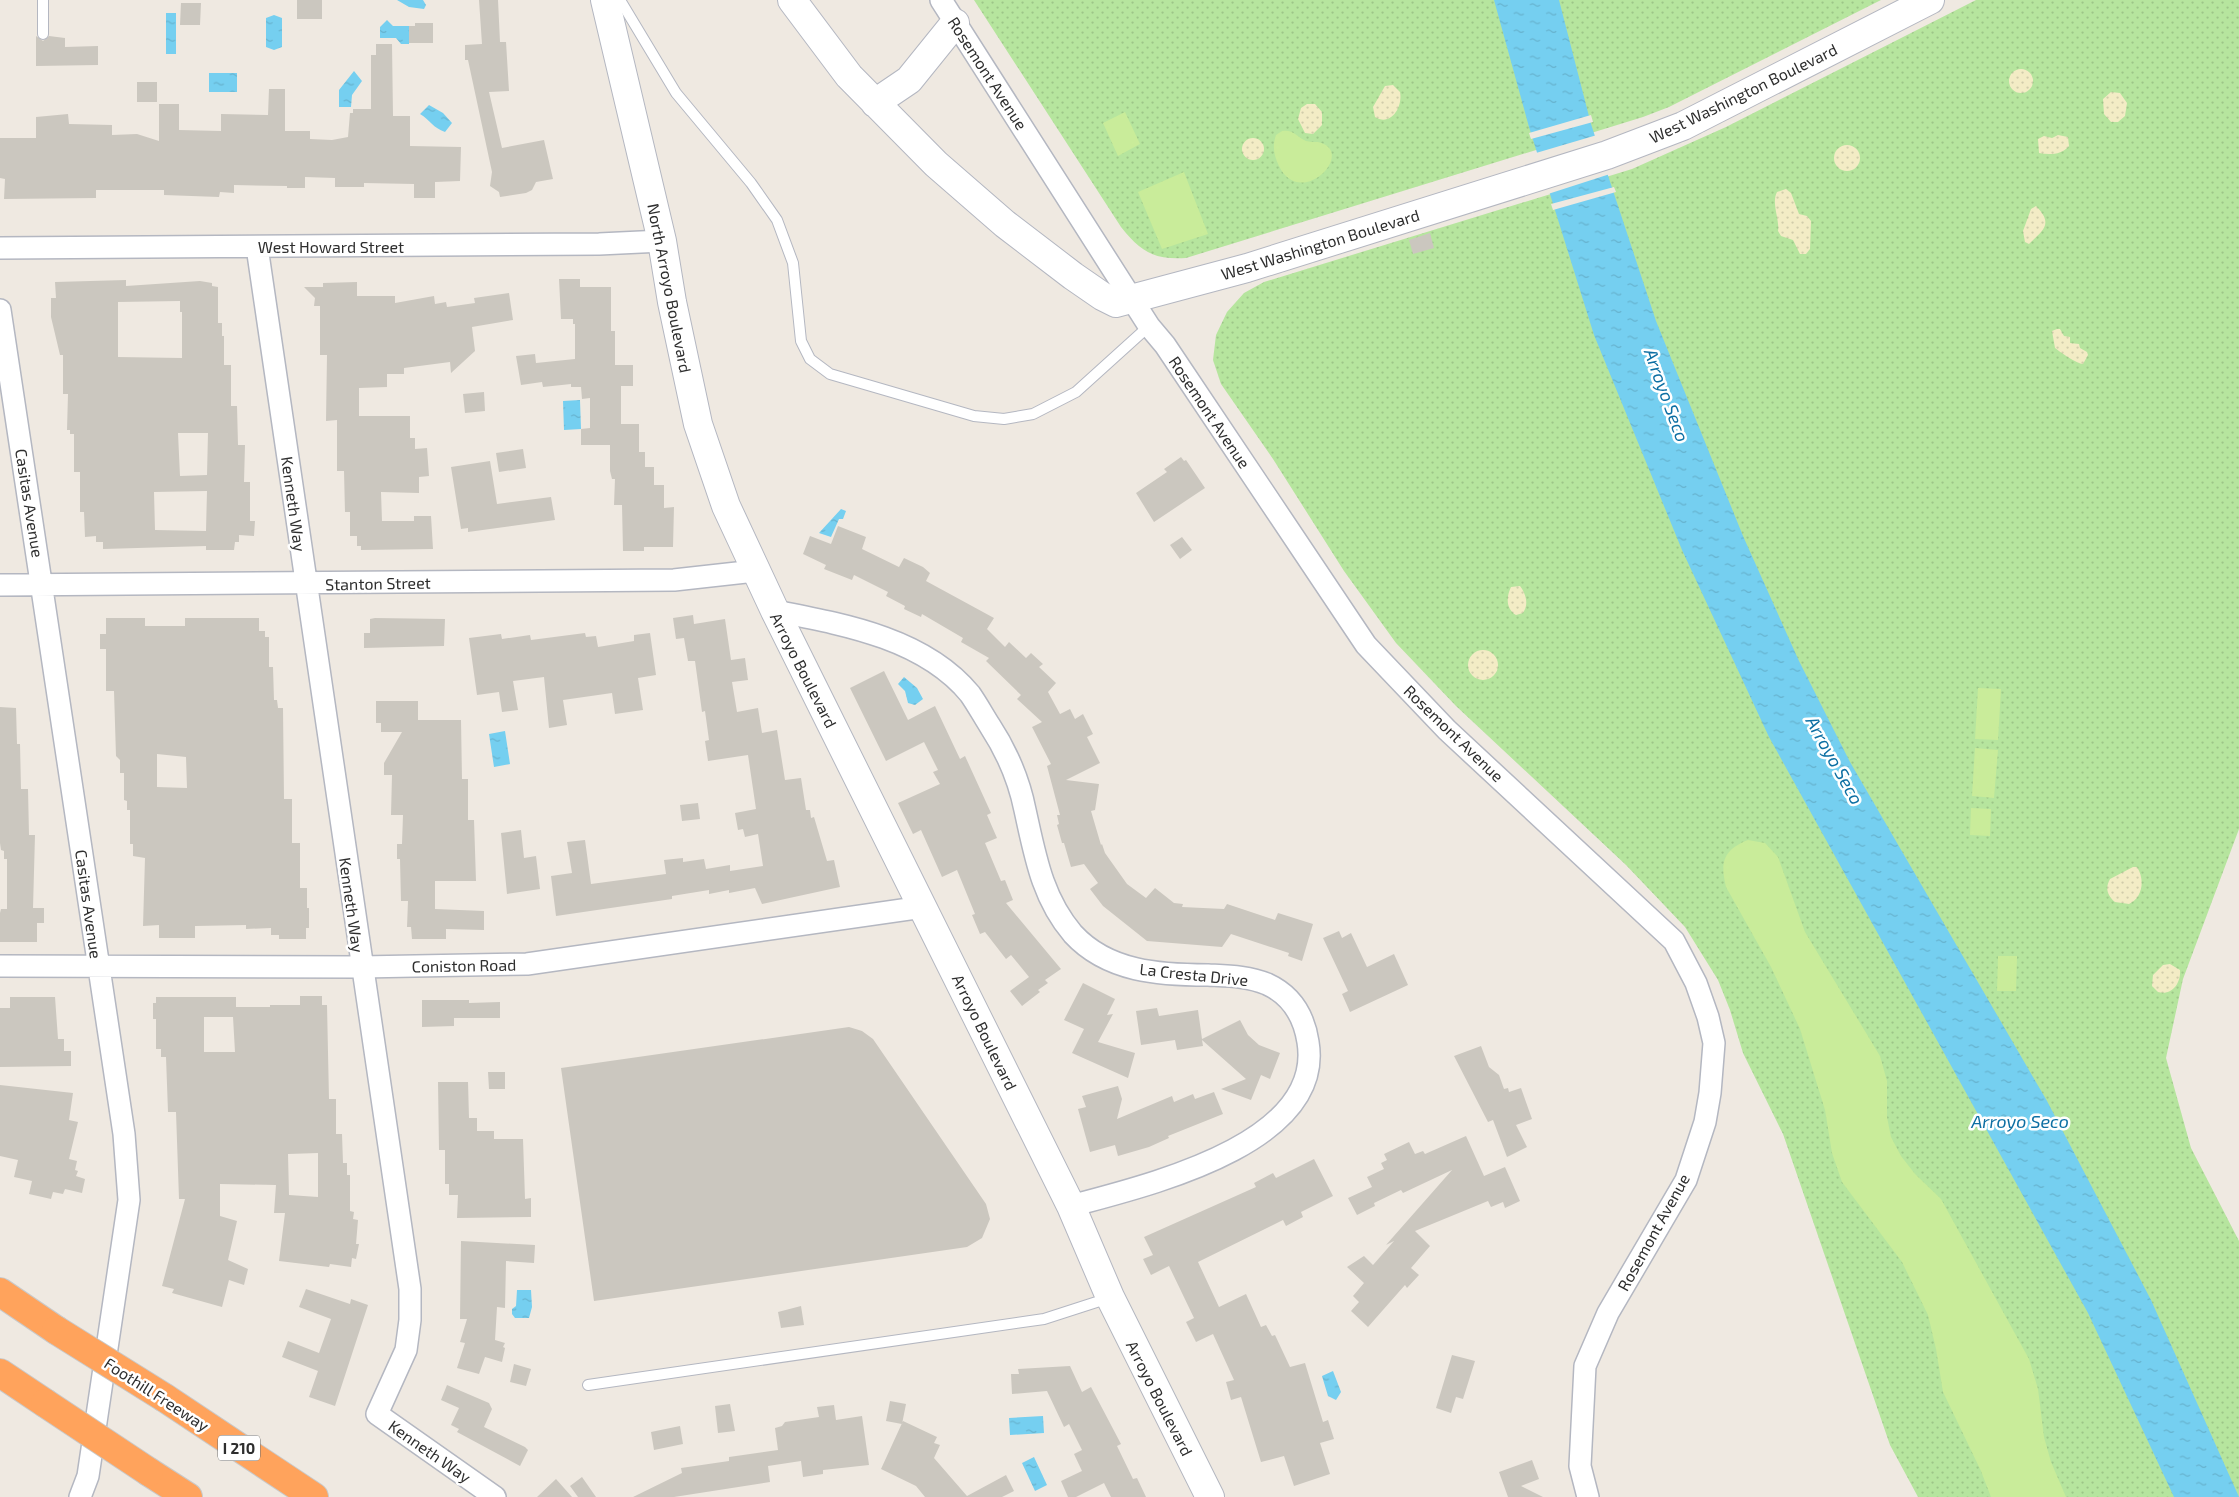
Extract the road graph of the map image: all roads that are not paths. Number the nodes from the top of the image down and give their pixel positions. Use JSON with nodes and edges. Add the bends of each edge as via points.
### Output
{"nodes":[{"id":1,"x":43,"y":0,"type":"edge"},
{"id":2,"x":605,"y":0,"type":"edge"},
{"id":3,"x":620,"y":0,"type":"edge"},
{"id":4,"x":792,"y":0,"type":"edge"},
{"id":5,"x":941,"y":0,"type":"edge"},
{"id":6,"x":1930,"y":0,"type":"edge"},
{"id":7,"x":955,"y":23,"type":"junction"},
{"id":8,"x":43,"y":34,"type":"dead end"},
{"id":9,"x":875,"y":102,"type":"junction"},
{"id":10,"x":662,"y":241,"type":"junction"},
{"id":11,"x":257,"y":247,"type":"junction"},
{"id":12,"x":0,"y":248,"type":"edge"},
{"id":13,"x":1133,"y":299,"type":"junction"},
{"id":14,"x":0,"y":310,"type":"edge"},
{"id":15,"x":1149,"y":326,"type":"junction"},
{"id":16,"x":755,"y":571,"type":"junction"},
{"id":17,"x":305,"y":584,"type":"junction"},
{"id":18,"x":0,"y":585,"type":"edge"},
{"id":19,"x":43,"y":585,"type":"junction"},
{"id":20,"x":775,"y":611,"type":"junction"},
{"id":21,"x":923,"y":907,"type":"junction"},
{"id":22,"x":0,"y":966,"type":"edge"},
{"id":23,"x":98,"y":967,"type":"junction"},
{"id":24,"x":361,"y":967,"type":"junction"},
{"id":25,"x":1072,"y":1206,"type":"junction"},
{"id":26,"x":0,"y":1292,"type":"edge"},
{"id":27,"x":1110,"y":1297,"type":"junction"},
{"id":28,"x":0,"y":1373,"type":"edge"},
{"id":29,"x":588,"y":1385,"type":"dead end"},
{"id":30,"x":80,"y":1497,"type":"edge"},
{"id":31,"x":188,"y":1497,"type":"edge"},
{"id":32,"x":314,"y":1497,"type":"edge"},
{"id":33,"x":495,"y":1497,"type":"edge"},
{"id":34,"x":1210,"y":1497,"type":"edge"},
{"id":35,"x":1588,"y":1497,"type":"edge"}],
"edges":[{"from":1,"to":8,"type":"lane"},
{"from":2,"to":10,"type":"street","name":"North Arroyo Boulevard"},
{"from":3,"to":15,"type":"lane","via":[[676,93],[751,183],[777,220],[793,263],[801,341],[810,359],[830,374],[974,416],[1004,419],[1034,414],[1076,392]]},
{"from":4,"to":9,"type":"street","name":"West Washington Boulevard","via":[[849,76]]},
{"from":5,"to":7,"type":"street","name":"Rosemont Avenue"},
{"from":6,"to":13,"type":"street","name":"West Washington Boulevard","via":[[1683,126],[1607,156],[1247,268]]},
{"from":7,"to":9,"type":"street","via":[[909,80]]},
{"from":7,"to":13,"type":"street","name":"Rosemont Avenue"},
{"from":9,"to":13,"type":"street","name":"West Washington Boulevard","via":[[936,164],[1005,224],[1073,276],[1116,303]]},
{"from":10,"to":11,"type":"street","name":"West Howard Street"},
{"from":10,"to":16,"type":"street","name":"North Arroyo Boulevard","via":[[698,424],[726,506]]},
{"from":11,"to":12,"type":"street","name":"West Howard Street"},
{"from":11,"to":17,"type":"street","name":"Kenneth Way"},
{"from":13,"to":15,"type":"street","name":"Rosemont Avenue"},
{"from":14,"to":19,"type":"street","name":"Casitas Avenue"},
{"from":15,"to":35,"type":"street","name":"Rosemont Avenue","via":[[1366,645],[1447,730],[1674,942],[1696,983],[1714,1043],[1704,1122],[1686,1180],[1608,1313],[1585,1366],[1580,1466]]},
{"from":16,"to":17,"type":"street","name":"Stanton Street","via":[[674,580]]},
{"from":16,"to":20,"type":"street","name":"Arroyo Boulevard"},
{"from":17,"to":19,"type":"street","name":"Stanton Street"},
{"from":17,"to":24,"type":"street","name":"Kenneth Way"},
{"from":18,"to":19,"type":"street","name":"Stanton Street"},
{"from":19,"to":23,"type":"street","name":"Casitas Avenue"},
{"from":20,"to":21,"type":"street","name":"Arroyo Boulevard"},
{"from":20,"to":25,"type":"street","name":"La Cresta Drive","via":[[868,632],[912,650],[945,670],[970,694],[1012,765],[1048,897],[1061,919],[1096,953],[1122,965],[1150,972],[1237,976],[1265,983],[1284,994],[1298,1009],[1309,1046],[1308,1074],[1300,1092],[1262,1133],[1196,1168]]},
{"from":21,"to":24,"type":"street","name":"Coniston Road","via":[[527,964]]},
{"from":21,"to":25,"type":"street","name":"Arroyo Boulevard"},
{"from":22,"to":23,"type":"street","name":"Coniston Road"},
{"from":23,"to":24,"type":"street","name":"Coniston Road"},
{"from":23,"to":30,"type":"street","name":"Casitas Avenue","via":[[124,1134],[130,1200],[88,1476]]},
{"from":24,"to":33,"type":"street","name":"Kenneth Way","via":[[410,1289],[406,1350],[377,1414]]},
{"from":25,"to":27,"type":"street","name":"Arroyo Boulevard"},
{"from":26,"to":32,"type":"highway","name":"Foothill Freeway","number":"I 210","bridge":true},
{"from":27,"to":29,"type":"lane","via":[[1044,1319]]},
{"from":27,"to":34,"type":"street","name":"Arroyo Boulevard"},
{"from":28,"to":31,"type":"highway","bridge":true}]}
